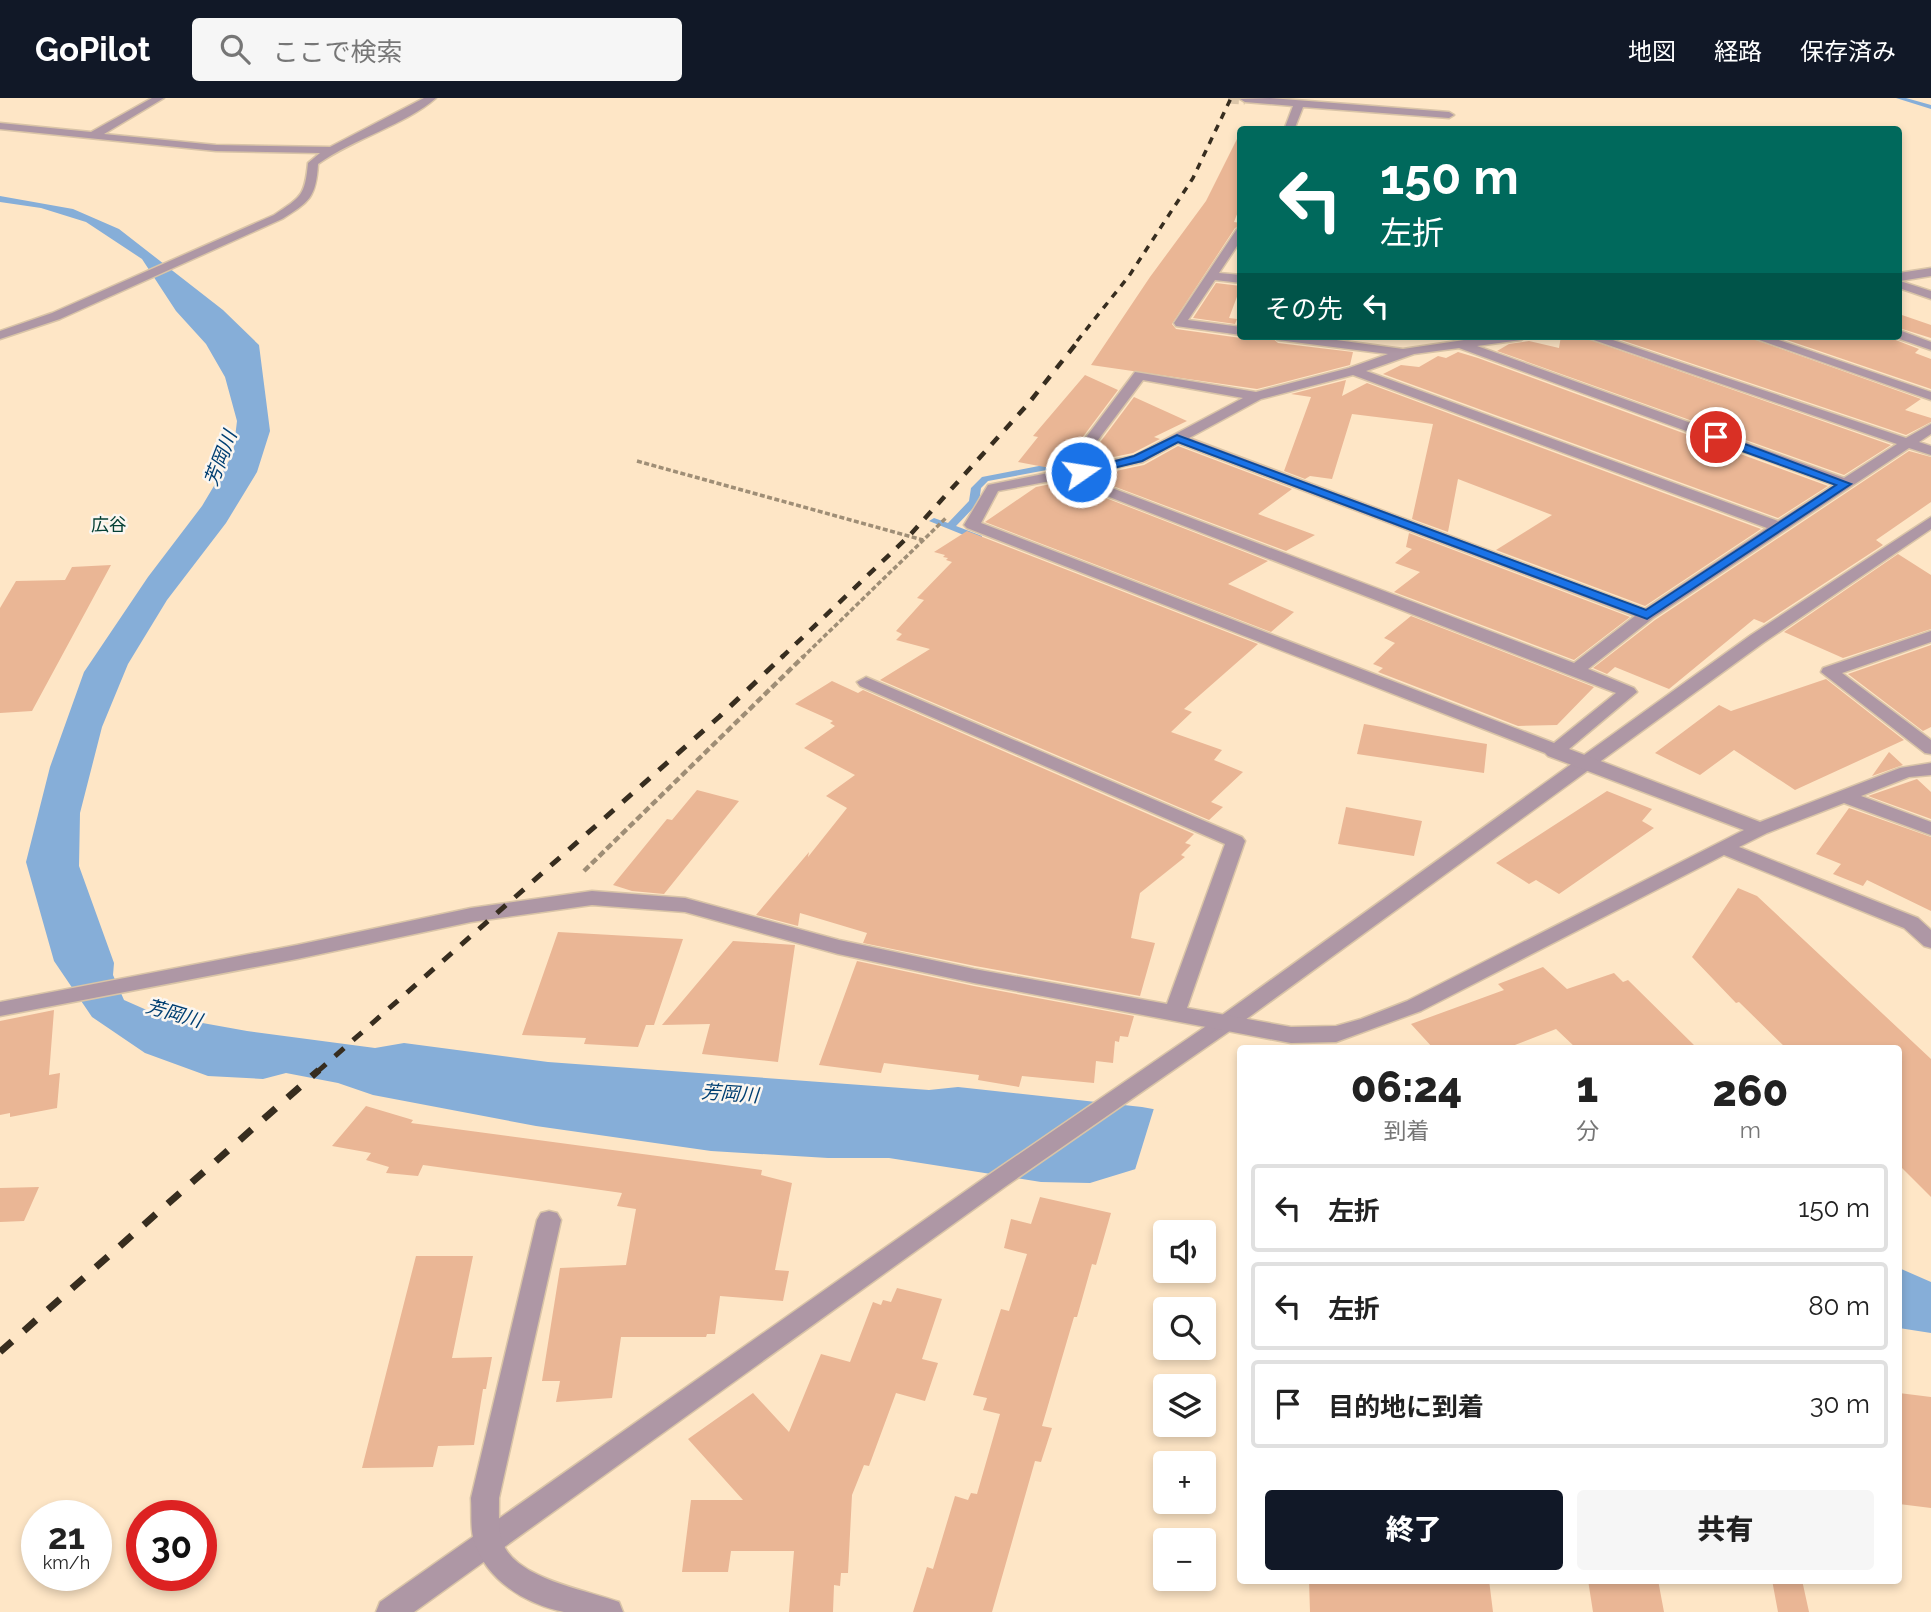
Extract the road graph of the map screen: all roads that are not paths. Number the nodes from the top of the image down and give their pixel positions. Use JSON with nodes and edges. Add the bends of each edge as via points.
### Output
{"nodes":[{"id":1,"x":159,"y":98,"type":"edge"},
{"id":2,"x":431,"y":98,"type":"edge"},
{"id":3,"x":1245,"y":99,"type":"edge"},
{"id":4,"x":1299,"y":104,"type":"junction"},
{"id":5,"x":1449,"y":115,"type":"dead end"},
{"id":6,"x":0,"y":125,"type":"edge"},
{"id":7,"x":1291,"y":126,"type":"edge"},
{"id":8,"x":94,"y":135,"type":"junction"},
{"id":9,"x":329,"y":150,"type":"junction"},
{"id":10,"x":1237,"y":237,"type":"edge"},
{"id":11,"x":1931,"y":272,"type":"edge"},
{"id":12,"x":1211,"y":276,"type":"junction"},
{"id":13,"x":1902,"y":277,"type":"edge"},
{"id":14,"x":1237,"y":279,"type":"edge"},
{"id":15,"x":1902,"y":285,"type":"edge"},
{"id":16,"x":1931,"y":295,"type":"edge"},
{"id":17,"x":1237,"y":330,"type":"edge"},
{"id":18,"x":0,"y":335,"type":"edge"},
{"id":19,"x":1902,"y":335,"type":"edge"},
{"id":20,"x":1344,"y":340,"type":"edge"},
{"id":21,"x":1490,"y":340,"type":"edge"},
{"id":22,"x":1600,"y":340,"type":"edge"},
{"id":23,"x":1766,"y":340,"type":"edge"},
{"id":24,"x":1377,"y":342,"type":"edge"},
{"id":25,"x":1459,"y":344,"type":"junction"},
{"id":26,"x":1931,"y":346,"type":"edge"},
{"id":27,"x":1404,"y":353,"type":"junction"},
{"id":28,"x":1354,"y":371,"type":"junction"},
{"id":29,"x":1931,"y":396,"type":"edge"},
{"id":30,"x":1256,"y":397,"type":"junction"},
{"id":31,"x":1931,"y":428,"type":"edge"},
{"id":32,"x":1177,"y":438,"type":"junction"},
{"id":33,"x":1908,"y":443,"type":"junction"},
{"id":34,"x":1931,"y":451,"type":"edge"},
{"id":35,"x":1081,"y":472,"type":"junction"},
{"id":36,"x":1845,"y":484,"type":"junction"},
{"id":37,"x":1931,"y":522,"type":"edge"},
{"id":38,"x":1779,"y":527,"type":"junction"},
{"id":39,"x":1647,"y":615,"type":"junction"},
{"id":40,"x":1931,"y":636,"type":"edge"},
{"id":41,"x":1576,"y":670,"type":"junction"},
{"id":42,"x":866,"y":682,"type":"dead end"},
{"id":43,"x":1931,"y":749,"type":"edge"},
{"id":44,"x":1554,"y":752,"type":"junction"},
{"id":45,"x":1583,"y":763,"type":"junction"},
{"id":46,"x":1931,"y":769,"type":"edge"},
{"id":47,"x":1844,"y":796,"type":"junction"},
{"id":48,"x":1931,"y":829,"type":"edge"},
{"id":49,"x":1759,"y":830,"type":"junction"},
{"id":50,"x":1723,"y":848,"type":"junction"},
{"id":51,"x":1931,"y":941,"type":"edge"},
{"id":52,"x":0,"y":1009,"type":"edge"},
{"id":53,"x":1175,"y":1013,"type":"junction"},
{"id":54,"x":1226,"y":1023,"type":"junction"},
{"id":55,"x":549,"y":1220,"type":"dead end"},
{"id":56,"x":488,"y":1542,"type":"junction"},
{"id":57,"x":390,"y":1612,"type":"edge"},
{"id":58,"x":609,"y":1612,"type":"edge"}],
"edges":[{"from":1,"to":8,"type":"street"},
{"from":2,"to":9,"type":"street"},
{"from":3,"to":4,"type":"street"},
{"from":4,"to":5,"type":"street"},
{"from":4,"to":7,"type":"street"},
{"from":6,"to":8,"type":"street"},
{"from":8,"to":9,"type":"street","via":[[239,149]]},
{"from":9,"to":18,"type":"street","via":[[313,163],[309,194],[293,209],[56,316]]},
{"from":10,"to":12,"type":"street"},
{"from":11,"to":13,"type":"street"},
{"from":12,"to":14,"type":"street"},
{"from":12,"to":17,"type":"street","via":[[1180,323]]},
{"from":15,"to":16,"type":"street"},
{"from":19,"to":26,"type":"street"},
{"from":20,"to":24,"type":"street"},
{"from":21,"to":25,"type":"street"},
{"from":22,"to":33,"type":"street"},
{"from":23,"to":29,"type":"street"},
{"from":24,"to":27,"type":"street"},
{"from":25,"to":27,"type":"street"},
{"from":25,"to":36,"type":"street"},
{"from":27,"to":28,"type":"street"},
{"from":28,"to":30,"type":"street"},
{"from":28,"to":38,"type":"street"},
{"from":30,"to":32,"type":"street"},
{"from":30,"to":35,"type":"street","via":[[1140,375],[1079,456]]},
{"from":31,"to":33,"type":"street"},
{"from":32,"to":35,"type":"street","via":[[1138,459]]},
{"from":32,"to":39,"type":"street"},
{"from":33,"to":34,"type":"street"},
{"from":33,"to":36,"type":"street"},
{"from":35,"to":41,"type":"street","via":[[1099,488]]},
{"from":35,"to":44,"type":"street","via":[[993,488],[972,525]]},
{"from":36,"to":38,"type":"street"},
{"from":37,"to":45,"type":"street"},
{"from":38,"to":39,"type":"street"},
{"from":39,"to":41,"type":"street"},
{"from":40,"to":43,"type":"street","via":[[1829,672]]},
{"from":41,"to":44,"type":"street","via":[[1628,692]]},
{"from":42,"to":53,"type":"street","via":[[1235,841]]},
{"from":44,"to":45,"type":"street"},
{"from":45,"to":49,"type":"street"},
{"from":45,"to":54,"type":"street"},
{"from":46,"to":47,"type":"street","via":[[1906,772]]},
{"from":47,"to":48,"type":"street"},
{"from":47,"to":49,"type":"street"},
{"from":49,"to":50,"type":"street"},
{"from":50,"to":51,"type":"street","via":[[1911,923]]},
{"from":50,"to":54,"type":"street","via":[[1414,1006],[1369,1024],[1336,1034],[1291,1035]]},
{"from":52,"to":53,"type":"street","via":[[471,915],[592,898],[685,905],[838,947]]},
{"from":53,"to":54,"type":"street"},
{"from":54,"to":56,"type":"street"},
{"from":55,"to":56,"type":"street","via":[[485,1498]]},
{"from":56,"to":57,"type":"street"},
{"from":56,"to":58,"type":"street","via":[[497,1562],[516,1579]]}]}
